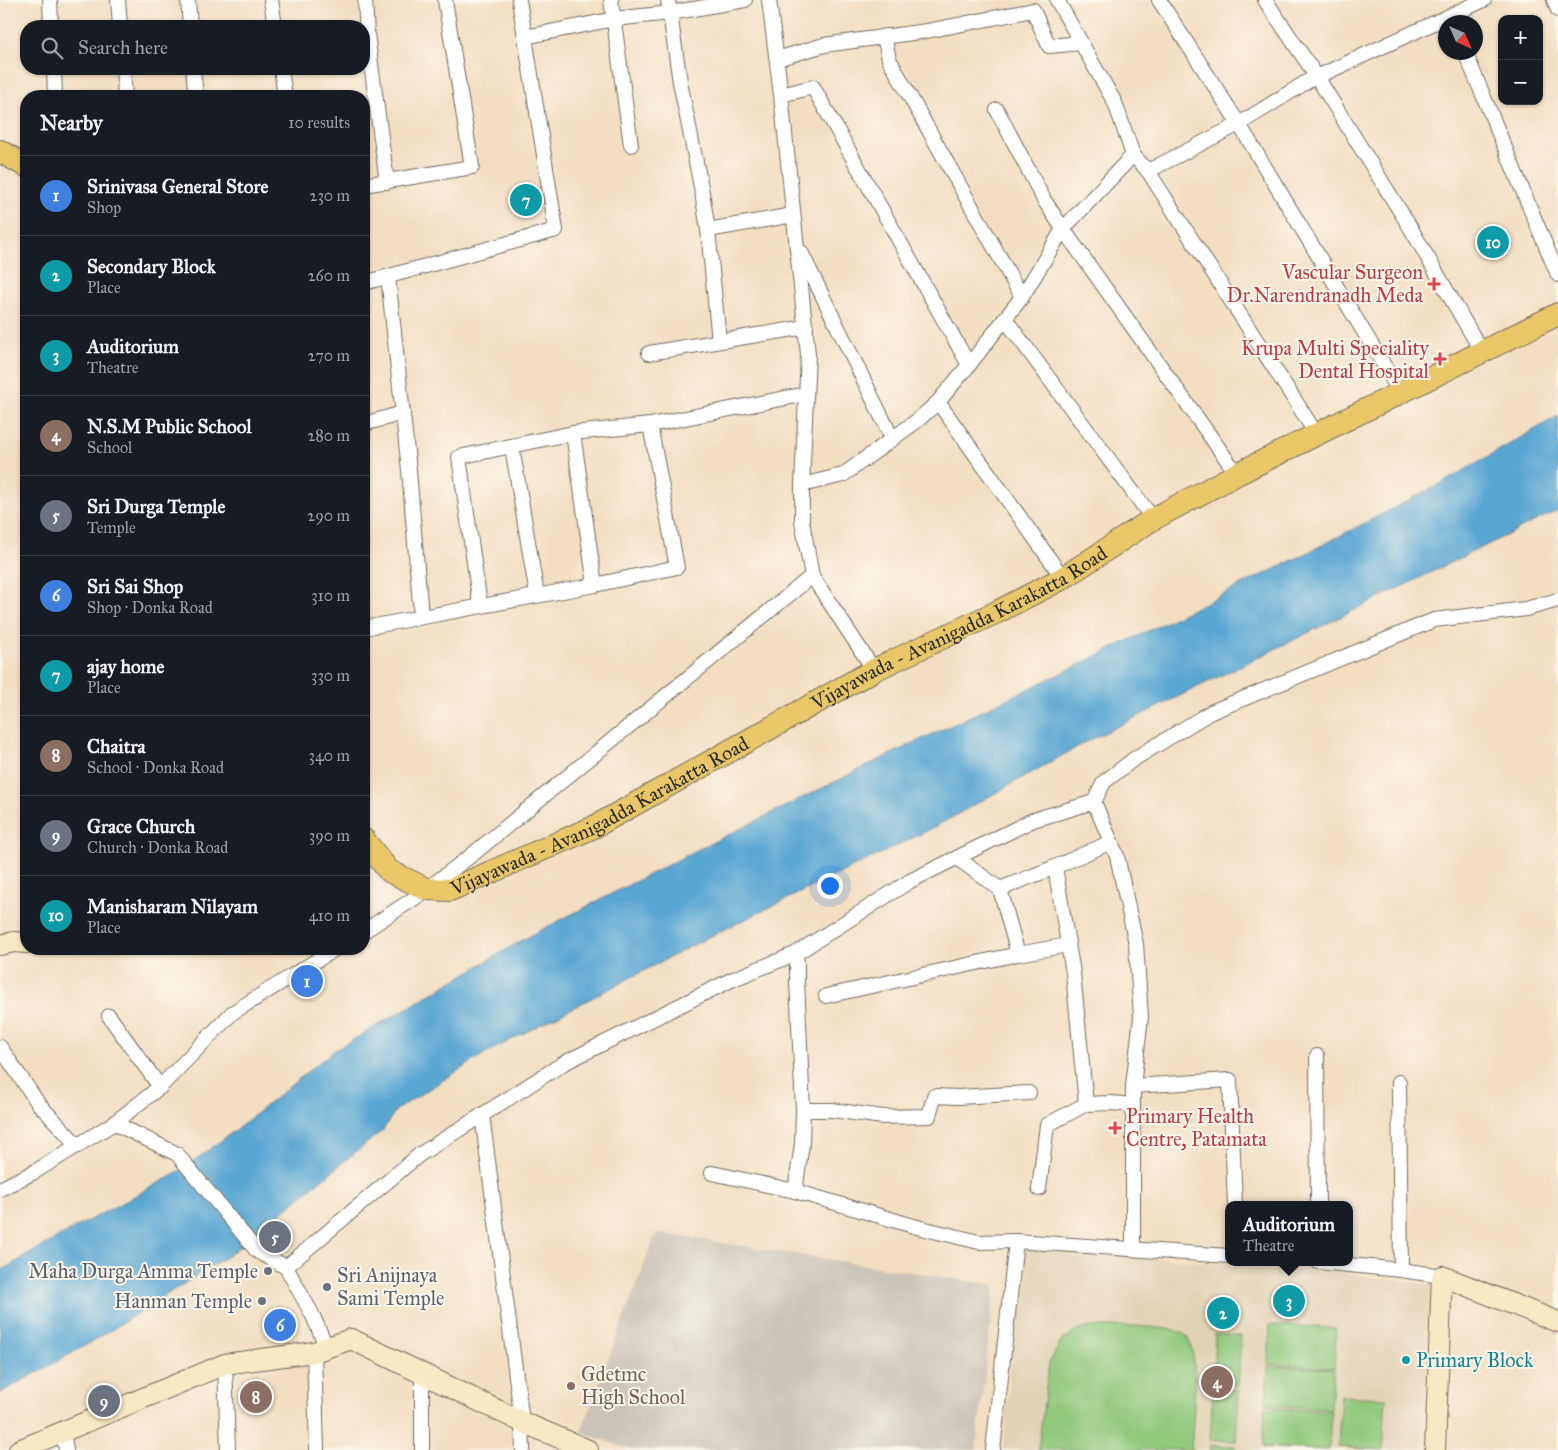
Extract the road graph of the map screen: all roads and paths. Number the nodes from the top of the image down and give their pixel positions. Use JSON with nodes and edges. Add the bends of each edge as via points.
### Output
{"nodes":[{"id":1,"x":50,"y":0,"type":"edge"},
{"id":2,"x":118,"y":0,"type":"edge"},
{"id":3,"x":188,"y":0,"type":"edge"},
{"id":4,"x":271,"y":0,"type":"edge"},
{"id":5,"x":365,"y":0,"type":"edge"},
{"id":6,"x":444,"y":0,"type":"edge"},
{"id":7,"x":519,"y":0,"type":"edge"},
{"id":8,"x":611,"y":0,"type":"edge"},
{"id":9,"x":745,"y":0,"type":"edge"},
{"id":10,"x":769,"y":0,"type":"edge"},
{"id":11,"x":1057,"y":0,"type":"edge"},
{"id":12,"x":1158,"y":0,"type":"edge"},
{"id":13,"x":1265,"y":0,"type":"edge"},
{"id":14,"x":1484,"y":0,"type":"edge"},
{"id":15,"x":1554,"y":0,"type":"edge"},
{"id":16,"x":669,"y":7,"type":"edge"},
{"id":17,"x":1558,"y":10,"type":"edge"},
{"id":18,"x":1458,"y":15,"type":"edge"},
{"id":19,"x":614,"y":19,"type":"junction"},
{"id":20,"x":51,"y":20,"type":"edge"},
{"id":21,"x":120,"y":20,"type":"edge"},
{"id":22,"x":190,"y":20,"type":"edge"},
{"id":23,"x":274,"y":20,"type":"edge"},
{"id":24,"x":366,"y":20,"type":"edge"},
{"id":25,"x":1438,"y":25,"type":"edge"},
{"id":26,"x":525,"y":36,"type":"junction"},
{"id":27,"x":884,"y":36,"type":"junction"},
{"id":28,"x":1081,"y":43,"type":"junction"},
{"id":29,"x":370,"y":56,"type":"edge"},
{"id":30,"x":777,"y":59,"type":"junction"},
{"id":31,"x":1469,"y":60,"type":"edge"},
{"id":32,"x":54,"y":75,"type":"edge"},
{"id":33,"x":123,"y":75,"type":"edge"},
{"id":34,"x":194,"y":75,"type":"edge"},
{"id":35,"x":282,"y":75,"type":"edge"},
{"id":36,"x":1317,"y":77,"type":"junction"},
{"id":37,"x":55,"y":90,"type":"edge"},
{"id":38,"x":125,"y":90,"type":"edge"},
{"id":39,"x":195,"y":90,"type":"edge"},
{"id":40,"x":284,"y":90,"type":"edge"},
{"id":41,"x":781,"y":95,"type":"junction"},
{"id":42,"x":997,"y":110,"type":"dead end"},
{"id":43,"x":1239,"y":124,"type":"junction"},
{"id":44,"x":631,"y":145,"type":"dead end"},
{"id":45,"x":0,"y":151,"type":"edge"},
{"id":46,"x":1133,"y":155,"type":"junction"},
{"id":47,"x":20,"y":163,"type":"edge"},
{"id":48,"x":1148,"y":171,"type":"junction"},
{"id":49,"x":387,"y":182,"type":"junction"},
{"id":50,"x":370,"y":184,"type":"edge"},
{"id":51,"x":793,"y":215,"type":"junction"},
{"id":52,"x":1063,"y":229,"type":"junction"},
{"id":53,"x":708,"y":230,"type":"junction"},
{"id":54,"x":797,"y":242,"type":"junction"},
{"id":55,"x":1558,"y":275,"type":"edge"},
{"id":56,"x":388,"y":277,"type":"junction"},
{"id":57,"x":370,"y":282,"type":"edge"},
{"id":58,"x":1022,"y":297,"type":"junction"},
{"id":59,"x":1558,"y":314,"type":"edge"},
{"id":60,"x":1005,"y":319,"type":"junction"},
{"id":61,"x":806,"y":327,"type":"junction"},
{"id":62,"x":719,"y":341,"type":"junction"},
{"id":63,"x":1482,"y":352,"type":"junction"},
{"id":64,"x":650,"y":353,"type":"dead end"},
{"id":65,"x":970,"y":365,"type":"junction"},
{"id":66,"x":1400,"y":392,"type":"junction"},
{"id":67,"x":806,"y":394,"type":"junction"},
{"id":68,"x":938,"y":402,"type":"junction"},
{"id":69,"x":403,"y":413,"type":"junction"},
{"id":70,"x":370,"y":422,"type":"edge"},
{"id":71,"x":650,"y":425,"type":"junction"},
{"id":72,"x":574,"y":433,"type":"junction"},
{"id":73,"x":1317,"y":435,"type":"junction"},
{"id":74,"x":892,"y":438,"type":"junction"},
{"id":75,"x":512,"y":447,"type":"junction"},
{"id":76,"x":1237,"y":474,"type":"junction"},
{"id":77,"x":802,"y":485,"type":"junction"},
{"id":78,"x":1153,"y":519,"type":"junction"},
{"id":79,"x":812,"y":576,"type":"junction"},
{"id":80,"x":1063,"y":578,"type":"junction"},
{"id":81,"x":595,"y":585,"type":"junction"},
{"id":82,"x":537,"y":595,"type":"junction"},
{"id":83,"x":1558,"y":600,"type":"edge"},
{"id":84,"x":480,"y":605,"type":"junction"},
{"id":85,"x":421,"y":616,"type":"junction"},
{"id":86,"x":370,"y":627,"type":"edge"},
{"id":87,"x":874,"y":670,"type":"junction"},
{"id":88,"x":1094,"y":802,"type":"junction"},
{"id":89,"x":1111,"y":842,"type":"junction"},
{"id":90,"x":370,"y":847,"type":"edge"},
{"id":91,"x":956,"y":858,"type":"junction"},
{"id":92,"x":1055,"y":867,"type":"junction"},
{"id":93,"x":426,"y":889,"type":"junction"},
{"id":94,"x":1000,"y":889,"type":"junction"},
{"id":95,"x":370,"y":927,"type":"edge"},
{"id":96,"x":20,"y":942,"type":"edge"},
{"id":97,"x":0,"y":945,"type":"edge"},
{"id":98,"x":1068,"y":945,"type":"junction"},
{"id":99,"x":794,"y":954,"type":"junction"},
{"id":100,"x":1018,"y":954,"type":"junction"},
{"id":101,"x":325,"y":955,"type":"edge"},
{"id":102,"x":826,"y":996,"type":"dead end"},
{"id":103,"x":109,"y":1016,"type":"dead end"},
{"id":104,"x":0,"y":1047,"type":"edge"},
{"id":105,"x":1318,"y":1056,"type":"dead end"},
{"id":106,"x":1399,"y":1082,"type":"dead end"},
{"id":107,"x":1133,"y":1086,"type":"junction"},
{"id":108,"x":160,"y":1087,"type":"junction"},
{"id":109,"x":1029,"y":1093,"type":"dead end"},
{"id":110,"x":1086,"y":1104,"type":"junction"},
{"id":111,"x":1133,"y":1105,"type":"junction"},
{"id":112,"x":803,"y":1110,"type":"junction"},
{"id":113,"x":482,"y":1115,"type":"junction"},
{"id":114,"x":114,"y":1122,"type":"junction"},
{"id":115,"x":78,"y":1146,"type":"junction"},
{"id":116,"x":712,"y":1173,"type":"dead end"},
{"id":117,"x":0,"y":1189,"type":"edge"},
{"id":118,"x":1039,"y":1189,"type":"dead end"},
{"id":119,"x":795,"y":1190,"type":"junction"},
{"id":120,"x":1235,"y":1201,"type":"edge"},
{"id":121,"x":1318,"y":1201,"type":"edge"},
{"id":122,"x":1016,"y":1242,"type":"junction"},
{"id":123,"x":1133,"y":1249,"type":"junction"},
{"id":124,"x":1225,"y":1256,"type":"edge"},
{"id":125,"x":1353,"y":1265,"type":"edge"},
{"id":126,"x":286,"y":1266,"type":"junction"},
{"id":127,"x":1401,"y":1270,"type":"junction"},
{"id":128,"x":1442,"y":1276,"type":"junction"},
{"id":129,"x":1558,"y":1322,"type":"edge"},
{"id":130,"x":321,"y":1350,"type":"junction"},
{"id":131,"x":225,"y":1364,"type":"junction"},
{"id":132,"x":422,"y":1373,"type":"junction"},
{"id":133,"x":522,"y":1422,"type":"junction"},
{"id":134,"x":65,"y":1441,"type":"edge"},
{"id":135,"x":19,"y":1450,"type":"edge"},
{"id":136,"x":228,"y":1450,"type":"edge"},
{"id":137,"x":317,"y":1450,"type":"edge"},
{"id":138,"x":422,"y":1450,"type":"edge"},
{"id":139,"x":523,"y":1450,"type":"edge"},
{"id":140,"x":588,"y":1450,"type":"edge"},
{"id":141,"x":993,"y":1450,"type":"edge"},
{"id":142,"x":1435,"y":1450,"type":"edge"}],
"edges":[{"from":1,"to":20,"type":"street"},
{"from":2,"to":21,"type":"street"},
{"from":3,"to":22,"type":"street"},
{"from":4,"to":23,"type":"street"},
{"from":5,"to":24,"type":"street"},
{"from":6,"to":49,"type":"street","via":[[472,167]]},
{"from":7,"to":26,"type":"street"},
{"from":8,"to":19,"type":"street"},
{"from":9,"to":16,"type":"street"},
{"from":10,"to":30,"type":"street"},
{"from":11,"to":28,"type":"street"},
{"from":12,"to":43,"type":"street"},
{"from":13,"to":36,"type":"street"},
{"from":14,"to":18,"type":"street"},
{"from":15,"to":17,"type":"street"},
{"from":16,"to":19,"type":"street"},
{"from":16,"to":53,"type":"street"},
{"from":19,"to":26,"type":"street"},
{"from":19,"to":44,"type":"street"},
{"from":25,"to":36,"type":"street"},
{"from":26,"to":56,"type":"street","via":[[556,230]]},
{"from":27,"to":28,"type":"street","via":[[927,31],[1032,10],[1049,46]]},
{"from":27,"to":30,"type":"street","via":[[824,45]]},
{"from":27,"to":58,"type":"street","via":[[889,59]]},
{"from":28,"to":46,"type":"street","via":[[1115,103]]},
{"from":29,"to":49,"type":"street"},
{"from":30,"to":41,"type":"street"},
{"from":31,"to":55,"type":"street"},
{"from":32,"to":37,"type":"street"},
{"from":33,"to":38,"type":"street"},
{"from":34,"to":39,"type":"street"},
{"from":35,"to":40,"type":"street"},
{"from":36,"to":43,"type":"street"},
{"from":36,"to":63,"type":"street","via":[[1410,227]]},
{"from":41,"to":51,"type":"street"},
{"from":41,"to":65,"type":"street","via":[[813,87]]},
{"from":42,"to":52,"type":"street","via":[[1044,200]]},
{"from":43,"to":48,"type":"street"},
{"from":43,"to":66,"type":"street"},
{"from":45,"to":47,"type":"main road"},
{"from":46,"to":48,"type":"street"},
{"from":46,"to":52,"type":"street"},
{"from":48,"to":73,"type":"street"},
{"from":49,"to":50,"type":"street"},
{"from":51,"to":53,"type":"street"},
{"from":51,"to":54,"type":"street"},
{"from":52,"to":58,"type":"street"},
{"from":52,"to":76,"type":"street"},
{"from":53,"to":62,"type":"street"},
{"from":54,"to":61,"type":"street"},
{"from":54,"to":74,"type":"street"},
{"from":56,"to":57,"type":"street"},
{"from":56,"to":69,"type":"street"},
{"from":58,"to":60,"type":"street"},
{"from":59,"to":63,"type":"main road","name":"Vijayawada - Avanigadda Karakatta Road"},
{"from":60,"to":65,"type":"street"},
{"from":60,"to":78,"type":"street"},
{"from":61,"to":62,"type":"street"},
{"from":61,"to":67,"type":"street"},
{"from":62,"to":64,"type":"street"},
{"from":63,"to":66,"type":"main road","name":"Vijayawada - Avanigadda Karakatta Road"},
{"from":65,"to":68,"type":"street"},
{"from":66,"to":73,"type":"main road","name":"Vijayawada - Avanigadda Karakatta Road"},
{"from":67,"to":71,"type":"street"},
{"from":67,"to":77,"type":"street"},
{"from":68,"to":74,"type":"street"},
{"from":68,"to":80,"type":"street"},
{"from":69,"to":70,"type":"street"},
{"from":69,"to":85,"type":"street"},
{"from":71,"to":72,"type":"street"},
{"from":71,"to":81,"type":"street","via":[[677,567]]},
{"from":72,"to":75,"type":"street"},
{"from":72,"to":81,"type":"street"},
{"from":73,"to":76,"type":"main road","name":"Vijayawada - Avanigadda Karakatta Road"},
{"from":74,"to":77,"type":"street","via":[[843,475]]},
{"from":75,"to":82,"type":"street"},
{"from":75,"to":84,"type":"street","via":[[459,457]]},
{"from":76,"to":78,"type":"main road","name":"Vijayawada - Avanigadda Karakatta Road"},
{"from":77,"to":79,"type":"street","via":[[802,521]]},
{"from":78,"to":80,"type":"main road","name":"Vijayawada - Avanigadda Karakatta Road"},
{"from":79,"to":87,"type":"street"},
{"from":79,"to":93,"type":"street"},
{"from":80,"to":87,"type":"main road","name":"Vijayawada - Avanigadda Karakatta Road"},
{"from":81,"to":82,"type":"street"},
{"from":82,"to":84,"type":"street"},
{"from":83,"to":88,"type":"street","via":[[1526,609],[1434,620],[1211,712],[1134,759],[1104,782]]},
{"from":84,"to":85,"type":"street"},
{"from":85,"to":86,"type":"street"},
{"from":87,"to":93,"type":"main road","name":"Vijayawada - Avanigadda Karakatta Road","via":[[594,827],[450,890]]},
{"from":88,"to":89,"type":"street"},
{"from":88,"to":91,"type":"street","via":[[1033,820]]},
{"from":89,"to":92,"type":"street"},
{"from":89,"to":107,"type":"street","via":[[1136,944],[1141,1017]]},
{"from":90,"to":93,"type":"main road","name":"Vijayawada - Avanigadda Karakatta Road","via":[[389,871]]},
{"from":91,"to":94,"type":"street"},
{"from":91,"to":99,"type":"street","via":[[910,881]]},
{"from":92,"to":94,"type":"street"},
{"from":92,"to":98,"type":"street"},
{"from":93,"to":95,"type":"street"},
{"from":94,"to":100,"type":"street"},
{"from":96,"to":97,"type":"street"},
{"from":98,"to":100,"type":"street"},
{"from":98,"to":110,"type":"street"},
{"from":99,"to":112,"type":"street"},
{"from":99,"to":113,"type":"street","via":[[731,980],[564,1063]]},
{"from":100,"to":102,"type":"street"},
{"from":101,"to":108,"type":"street","via":[[232,1014]]},
{"from":103,"to":108,"type":"street"},
{"from":104,"to":115,"type":"street","via":[[38,1103]]},
{"from":105,"to":121,"type":"street"},
{"from":106,"to":127,"type":"street"},
{"from":107,"to":111,"type":"street"},
{"from":107,"to":120,"type":"street","via":[[1230,1080]]},
{"from":108,"to":114,"type":"street"},
{"from":109,"to":112,"type":"street","via":[[934,1096],[929,1116],[882,1117],[832,1110]]},
{"from":110,"to":111,"type":"street"},
{"from":110,"to":118,"type":"street","via":[[1047,1126]]},
{"from":111,"to":123,"type":"street"},
{"from":112,"to":119,"type":"street"},
{"from":113,"to":126,"type":"street","via":[[419,1155]]},
{"from":113,"to":133,"type":"street"},
{"from":114,"to":115,"type":"street"},
{"from":114,"to":126,"type":"street","via":[[177,1154],[257,1250]]},
{"from":115,"to":117,"type":"street"},
{"from":116,"to":119,"type":"street"},
{"from":119,"to":122,"type":"street","via":[[979,1242]]},
{"from":122,"to":123,"type":"street"},
{"from":122,"to":141,"type":"street"},
{"from":123,"to":124,"type":"street"},
{"from":125,"to":127,"type":"street"},
{"from":126,"to":130,"type":"street","via":[[312,1314]]},
{"from":127,"to":128,"type":"street"},
{"from":128,"to":129,"type":"street"},
{"from":128,"to":142,"type":"street"},
{"from":130,"to":131,"type":"street"},
{"from":130,"to":132,"type":"street","via":[[351,1339]]},
{"from":130,"to":137,"type":"street"},
{"from":131,"to":134,"type":"street"},
{"from":131,"to":136,"type":"street"},
{"from":132,"to":133,"type":"street"},
{"from":132,"to":138,"type":"street"},
{"from":133,"to":139,"type":"street"},
{"from":133,"to":140,"type":"street"},
{"from":134,"to":135,"type":"street"}]}
